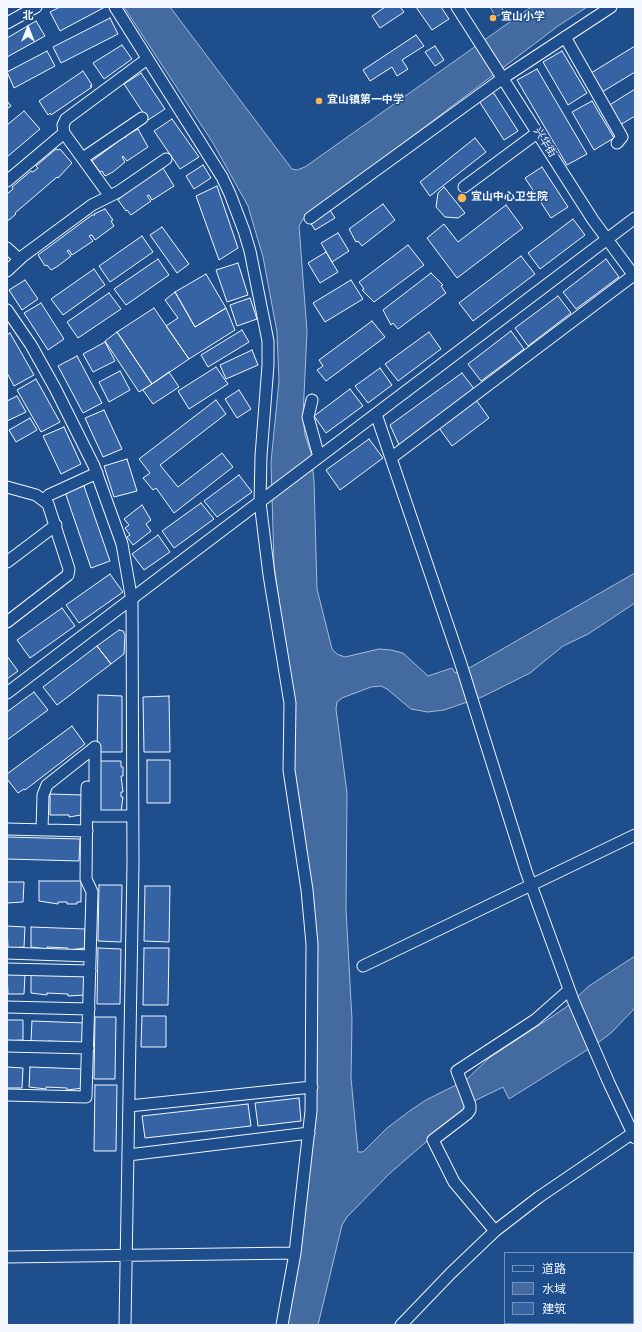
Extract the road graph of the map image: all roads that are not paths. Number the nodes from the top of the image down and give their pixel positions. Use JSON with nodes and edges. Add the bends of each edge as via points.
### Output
{"nodes":[{"id":1,"x":36,"y":7,"type":"edge"},
{"id":2,"x":116,"y":7,"type":"edge"},
{"id":3,"x":457,"y":7,"type":"edge"},
{"id":4,"x":611,"y":7,"type":"edge"},
{"id":5,"x":7,"y":23,"type":"edge"},
{"id":6,"x":565,"y":37,"type":"junction"},
{"id":7,"x":146,"y":59,"type":"junction"},
{"id":8,"x":502,"y":77,"type":"junction"},
{"id":9,"x":142,"y":118,"type":"dead end"},
{"id":10,"x":64,"y":133,"type":"junction"},
{"id":11,"x":537,"y":133,"type":"junction"},
{"id":12,"x":617,"y":143,"type":"dead end"},
{"id":13,"x":83,"y":158,"type":"junction"},
{"id":14,"x":166,"y":159,"type":"dead end"},
{"id":15,"x":7,"y":181,"type":"edge"},
{"id":16,"x":464,"y":187,"type":"dead end"},
{"id":17,"x":109,"y":195,"type":"junction"},
{"id":18,"x":310,"y":218,"type":"dead end"},
{"id":19,"x":635,"y":218,"type":"edge"},
{"id":20,"x":607,"y":240,"type":"junction"},
{"id":21,"x":7,"y":248,"type":"edge"},
{"id":22,"x":19,"y":259,"type":"junction"},
{"id":23,"x":7,"y":271,"type":"edge"},
{"id":24,"x":635,"y":275,"type":"edge"},
{"id":25,"x":7,"y":310,"type":"edge"},
{"id":26,"x":312,"y":400,"type":"dead end"},
{"id":27,"x":376,"y":414,"type":"junction"},
{"id":28,"x":391,"y":458,"type":"junction"},
{"id":29,"x":317,"y":460,"type":"junction"},
{"id":30,"x":96,"y":473,"type":"junction"},
{"id":31,"x":7,"y":487,"type":"edge"},
{"id":32,"x":44,"y":500,"type":"junction"},
{"id":33,"x":260,"y":502,"type":"junction"},
{"id":34,"x":56,"y":525,"type":"junction"},
{"id":35,"x":7,"y":562,"type":"edge"},
{"id":36,"x":131,"y":599,"type":"junction"},
{"id":37,"x":7,"y":622,"type":"edge"},
{"id":38,"x":7,"y":693,"type":"edge"},
{"id":39,"x":87,"y":786,"type":"dead end"},
{"id":40,"x":133,"y":816,"type":"junction"},
{"id":41,"x":7,"y":829,"type":"edge"},
{"id":42,"x":42,"y":830,"type":"junction"},
{"id":43,"x":87,"y":831,"type":"junction"},
{"id":44,"x":635,"y":835,"type":"edge"},
{"id":45,"x":530,"y":884,"type":"junction"},
{"id":46,"x":7,"y":953,"type":"edge"},
{"id":47,"x":90,"y":956,"type":"junction"},
{"id":48,"x":363,"y":966,"type":"dead end"},
{"id":49,"x":7,"y":969,"type":"edge"},
{"id":50,"x":90,"y":971,"type":"junction"},
{"id":51,"x":571,"y":995,"type":"junction"},
{"id":52,"x":7,"y":1007,"type":"edge"},
{"id":53,"x":89,"y":1009,"type":"junction"},
{"id":54,"x":7,"y":1046,"type":"edge"},
{"id":55,"x":88,"y":1048,"type":"junction"},
{"id":56,"x":312,"y":1087,"type":"junction"},
{"id":57,"x":7,"y":1095,"type":"edge"},
{"id":58,"x":128,"y":1106,"type":"junction"},
{"id":59,"x":309,"y":1133,"type":"junction"},
{"id":60,"x":634,"y":1136,"type":"edge"},
{"id":61,"x":128,"y":1155,"type":"junction"},
{"id":62,"x":495,"y":1231,"type":"junction"},
{"id":63,"x":295,"y":1253,"type":"junction"},
{"id":64,"x":126,"y":1256,"type":"junction"},
{"id":65,"x":7,"y":1257,"type":"edge"},
{"id":66,"x":125,"y":1325,"type":"edge"},
{"id":67,"x":282,"y":1325,"type":"edge"},
{"id":68,"x":401,"y":1325,"type":"edge"}],
"edges":[{"from":1,"to":5,"type":"street"},
{"from":2,"to":7,"type":"street"},
{"from":3,"to":8,"type":"street","name":"兴华街"},
{"from":4,"to":6,"type":"street"},
{"from":6,"to":8,"type":"street"},
{"from":6,"to":12,"type":"street","via":[[622,138]]},
{"from":7,"to":10,"type":"street","via":[[66,119],[63,125]]},
{"from":7,"to":33,"type":"street","via":[[222,177],[250,251],[266,328],[268,353]]},
{"from":8,"to":11,"type":"street","name":"兴华街"},
{"from":8,"to":18,"type":"street"},
{"from":9,"to":13,"type":"street"},
{"from":10,"to":13,"type":"street"},
{"from":10,"to":15,"type":"street"},
{"from":11,"to":16,"type":"street"},
{"from":11,"to":20,"type":"street","name":"兴华街"},
{"from":13,"to":17,"type":"street"},
{"from":14,"to":17,"type":"street","via":[[118,192]]},
{"from":17,"to":22,"type":"street"},
{"from":19,"to":20,"type":"street"},
{"from":20,"to":24,"type":"street","name":"兴华街"},
{"from":20,"to":27,"type":"street"},
{"from":21,"to":22,"type":"street"},
{"from":22,"to":23,"type":"street"},
{"from":24,"to":28,"type":"street"},
{"from":25,"to":30,"type":"street","via":[[31,345],[55,388]]},
{"from":26,"to":29,"type":"street","via":[[308,416]]},
{"from":27,"to":28,"type":"street"},
{"from":27,"to":29,"type":"street"},
{"from":28,"to":45,"type":"street","via":[[460,661]]},
{"from":29,"to":33,"type":"street"},
{"from":30,"to":32,"type":"street","via":[[49,495]]},
{"from":30,"to":36,"type":"street","via":[[122,544]]},
{"from":31,"to":32,"type":"street","via":[[36,495]]},
{"from":32,"to":34,"type":"street","via":[[51,509]]},
{"from":33,"to":36,"type":"street"},
{"from":33,"to":56,"type":"street","via":[[290,703],[289,770],[310,917]]},
{"from":34,"to":35,"type":"street"},
{"from":34,"to":37,"type":"street","via":[[68,564],[68,575]]},
{"from":36,"to":38,"type":"street"},
{"from":36,"to":40,"type":"street"},
{"from":39,"to":43,"type":"street"},
{"from":40,"to":42,"type":"street","via":[[95,816],[96,747],[47,785],[43,795]]},
{"from":40,"to":58,"type":"street"},
{"from":41,"to":42,"type":"street"},
{"from":42,"to":43,"type":"street"},
{"from":43,"to":47,"type":"street","via":[[86,879],[92,892]]},
{"from":44,"to":45,"type":"street"},
{"from":45,"to":48,"type":"street"},
{"from":45,"to":51,"type":"street"},
{"from":46,"to":47,"type":"street"},
{"from":47,"to":50,"type":"street"},
{"from":49,"to":50,"type":"street"},
{"from":50,"to":53,"type":"street"},
{"from":51,"to":60,"type":"street"},
{"from":51,"to":62,"type":"street","via":[[456,1071],[470,1110],[433,1140],[454,1182]]},
{"from":52,"to":53,"type":"street"},
{"from":53,"to":55,"type":"street"},
{"from":54,"to":55,"type":"street"},
{"from":55,"to":57,"type":"street","via":[[86,1097]]},
{"from":56,"to":58,"type":"street"},
{"from":56,"to":59,"type":"street"},
{"from":58,"to":61,"type":"street"},
{"from":59,"to":61,"type":"street"},
{"from":59,"to":63,"type":"street"},
{"from":60,"to":62,"type":"street","via":[[539,1197]]},
{"from":61,"to":64,"type":"street"},
{"from":62,"to":68,"type":"street"},
{"from":63,"to":64,"type":"street"},
{"from":63,"to":67,"type":"street"},
{"from":64,"to":65,"type":"street"},
{"from":64,"to":66,"type":"street"}]}
